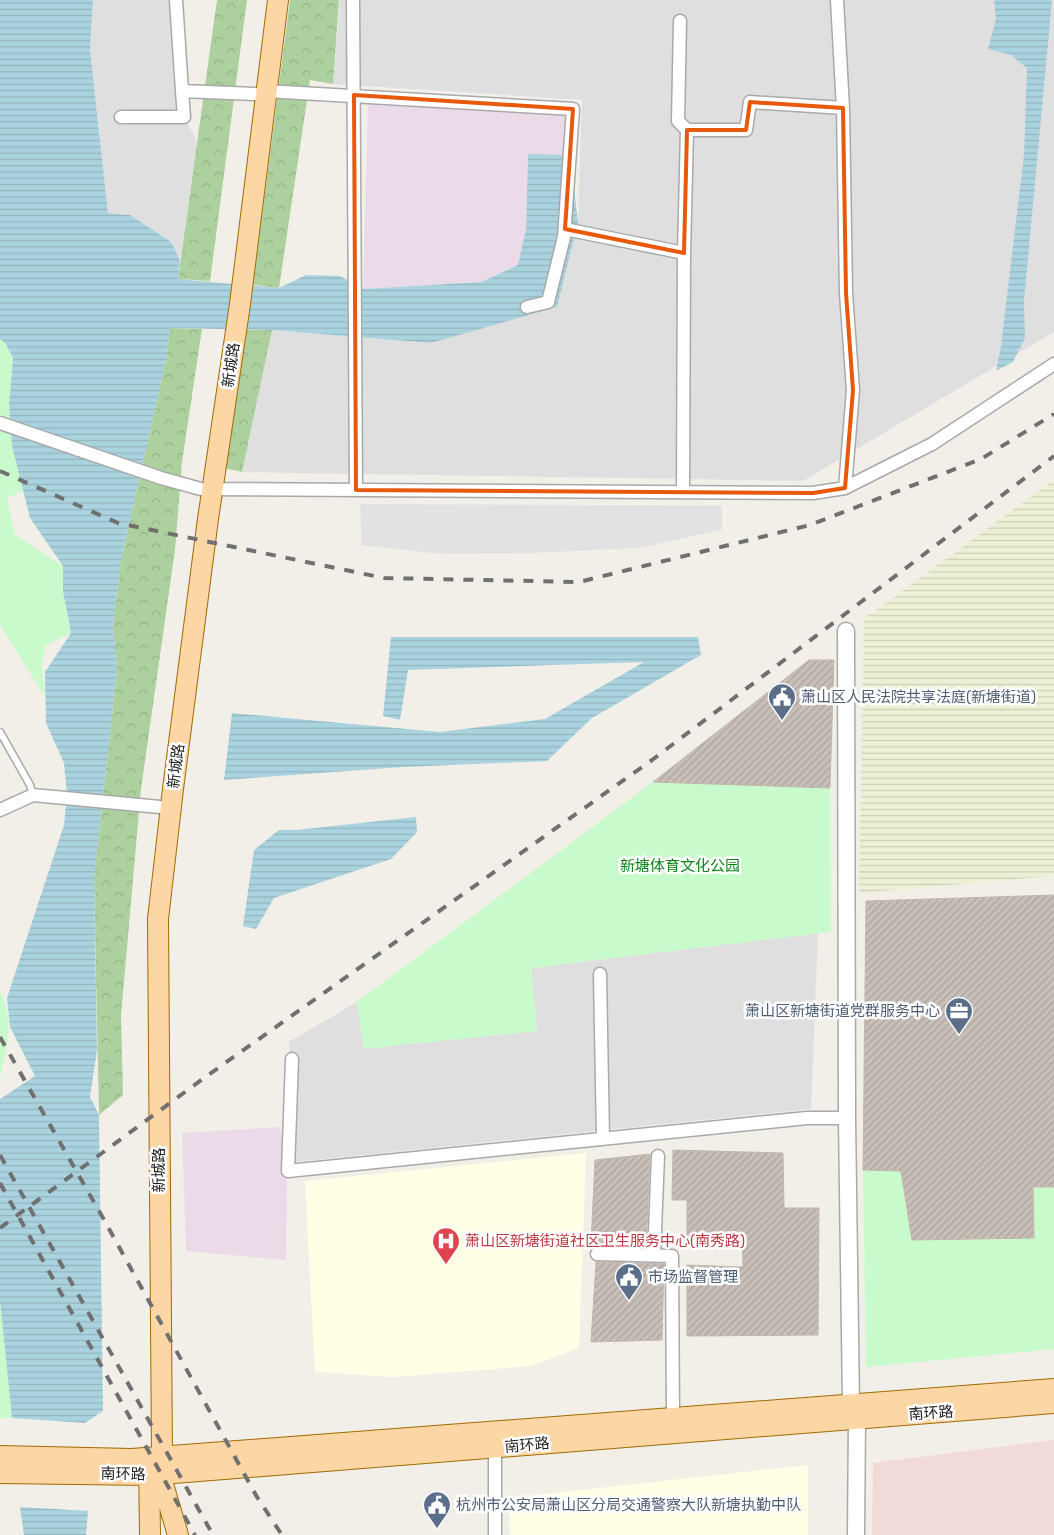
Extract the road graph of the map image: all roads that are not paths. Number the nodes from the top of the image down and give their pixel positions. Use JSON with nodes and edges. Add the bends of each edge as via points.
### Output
{"nodes":[{"id":1,"x":176,"y":0,"type":"edge"},
{"id":2,"x":267,"y":0,"type":"edge"},
{"id":3,"x":278,"y":0,"type":"edge"},
{"id":4,"x":353,"y":0,"type":"edge"},
{"id":5,"x":837,"y":0,"type":"edge"},
{"id":6,"x":680,"y":21,"type":"dead end"},
{"id":7,"x":182,"y":91,"type":"junction"},
{"id":8,"x":261,"y":93,"type":"junction"},
{"id":9,"x":354,"y":95,"type":"junction"},
{"id":10,"x":844,"y":108,"type":"junction"},
{"id":11,"x":122,"y":117,"type":"dead end"},
{"id":12,"x":687,"y":130,"type":"junction"},
{"id":13,"x":565,"y":229,"type":"junction"},
{"id":14,"x":684,"y":254,"type":"junction"},
{"id":15,"x":527,"y":307,"type":"dead end"},
{"id":16,"x":1054,"y":364,"type":"edge"},
{"id":17,"x":0,"y":423,"type":"edge"},
{"id":18,"x":845,"y":488,"type":"junction"},
{"id":19,"x":207,"y":489,"type":"junction"},
{"id":20,"x":356,"y":490,"type":"junction"},
{"id":21,"x":683,"y":492,"type":"junction"},
{"id":22,"x":846,"y":631,"type":"dead end"},
{"id":23,"x":0,"y":732,"type":"edge"},
{"id":24,"x":33,"y":794,"type":"junction"},
{"id":25,"x":160,"y":807,"type":"junction"},
{"id":26,"x":0,"y":810,"type":"edge"},
{"id":27,"x":600,"y":974,"type":"dead end"},
{"id":28,"x":292,"y":1059,"type":"dead end"},
{"id":29,"x":847,"y":1118,"type":"junction"},
{"id":30,"x":603,"y":1139,"type":"junction"},
{"id":31,"x":658,"y":1156,"type":"dead end"},
{"id":32,"x":597,"y":1254,"type":"dead end"},
{"id":33,"x":654,"y":1256,"type":"junction"},
{"id":34,"x":1054,"y":1388,"type":"edge"},
{"id":35,"x":1054,"y":1403,"type":"edge"},
{"id":36,"x":854,"y":1411,"type":"junction"},
{"id":37,"x":673,"y":1418,"type":"junction"},
{"id":38,"x":494,"y":1447,"type":"junction"},
{"id":39,"x":0,"y":1456,"type":"edge"},
{"id":40,"x":155,"y":1466,"type":"junction"},
{"id":41,"x":0,"y":1472,"type":"edge"},
{"id":42,"x":150,"y":1535,"type":"edge"},
{"id":43,"x":178,"y":1535,"type":"edge"},
{"id":44,"x":495,"y":1535,"type":"edge"},
{"id":45,"x":856,"y":1535,"type":"edge"}],
"edges":[{"from":1,"to":7,"type":"street"},
{"from":2,"to":8,"type":"main road","name":"新城路"},
{"from":3,"to":8,"type":"main road","name":"新城路"},
{"from":4,"to":9,"type":"street"},
{"from":5,"to":10,"type":"street"},
{"from":6,"to":12,"type":"street","via":[[678,121]]},
{"from":7,"to":8,"type":"street"},
{"from":7,"to":11,"type":"street","via":[[184,117]]},
{"from":8,"to":9,"type":"street"},
{"from":8,"to":19,"type":"main road","name":"新城路","via":[[229,302]]},
{"from":9,"to":13,"type":"street","via":[[573,109]]},
{"from":9,"to":20,"type":"street"},
{"from":10,"to":12,"type":"street","via":[[750,102],[746,130]]},
{"from":10,"to":18,"type":"street","via":[[846,293],[853,390]]},
{"from":12,"to":14,"type":"street"},
{"from":13,"to":14,"type":"street"},
{"from":13,"to":15,"type":"street","via":[[548,302]]},
{"from":14,"to":21,"type":"street"},
{"from":16,"to":18,"type":"street","via":[[932,444]]},
{"from":17,"to":19,"type":"street","via":[[161,478]]},
{"from":18,"to":21,"type":"street","via":[[813,493]]},
{"from":19,"to":20,"type":"street"},
{"from":19,"to":25,"type":"main road","name":"新城路"},
{"from":19,"to":40,"type":"main road","name":"新城路","via":[[158,919]]},
{"from":20,"to":21,"type":"street"},
{"from":22,"to":29,"type":"street"},
{"from":23,"to":24,"type":"lane"},
{"from":24,"to":25,"type":"street"},
{"from":24,"to":26,"type":"street"},
{"from":25,"to":40,"type":"main road","name":"新城路","via":[[147,918]]},
{"from":27,"to":30,"type":"street"},
{"from":28,"to":30,"type":"street","via":[[288,1171]]},
{"from":29,"to":30,"type":"street","via":[[807,1118]]},
{"from":29,"to":36,"type":"street"},
{"from":31,"to":33,"type":"street"},
{"from":32,"to":33,"type":"street"},
{"from":33,"to":37,"type":"street","via":[[672,1256]]},
{"from":34,"to":36,"type":"main road","name":"南环路"},
{"from":35,"to":36,"type":"main road","name":"南环路"},
{"from":36,"to":37,"type":"main road","name":"南环路"},
{"from":36,"to":38,"type":"main road","name":"南环路"},
{"from":36,"to":45,"type":"street"},
{"from":37,"to":40,"type":"main road","name":"南环路"},
{"from":38,"to":40,"type":"main road","name":"南环路"},
{"from":38,"to":44,"type":"street"},
{"from":39,"to":40,"type":"main road","name":"南环路"},
{"from":40,"to":41,"type":"main road","name":"南环路"},
{"from":40,"to":42,"type":"main road","name":"新城路"},
{"from":40,"to":43,"type":"main road","name":"新城路"}]}
